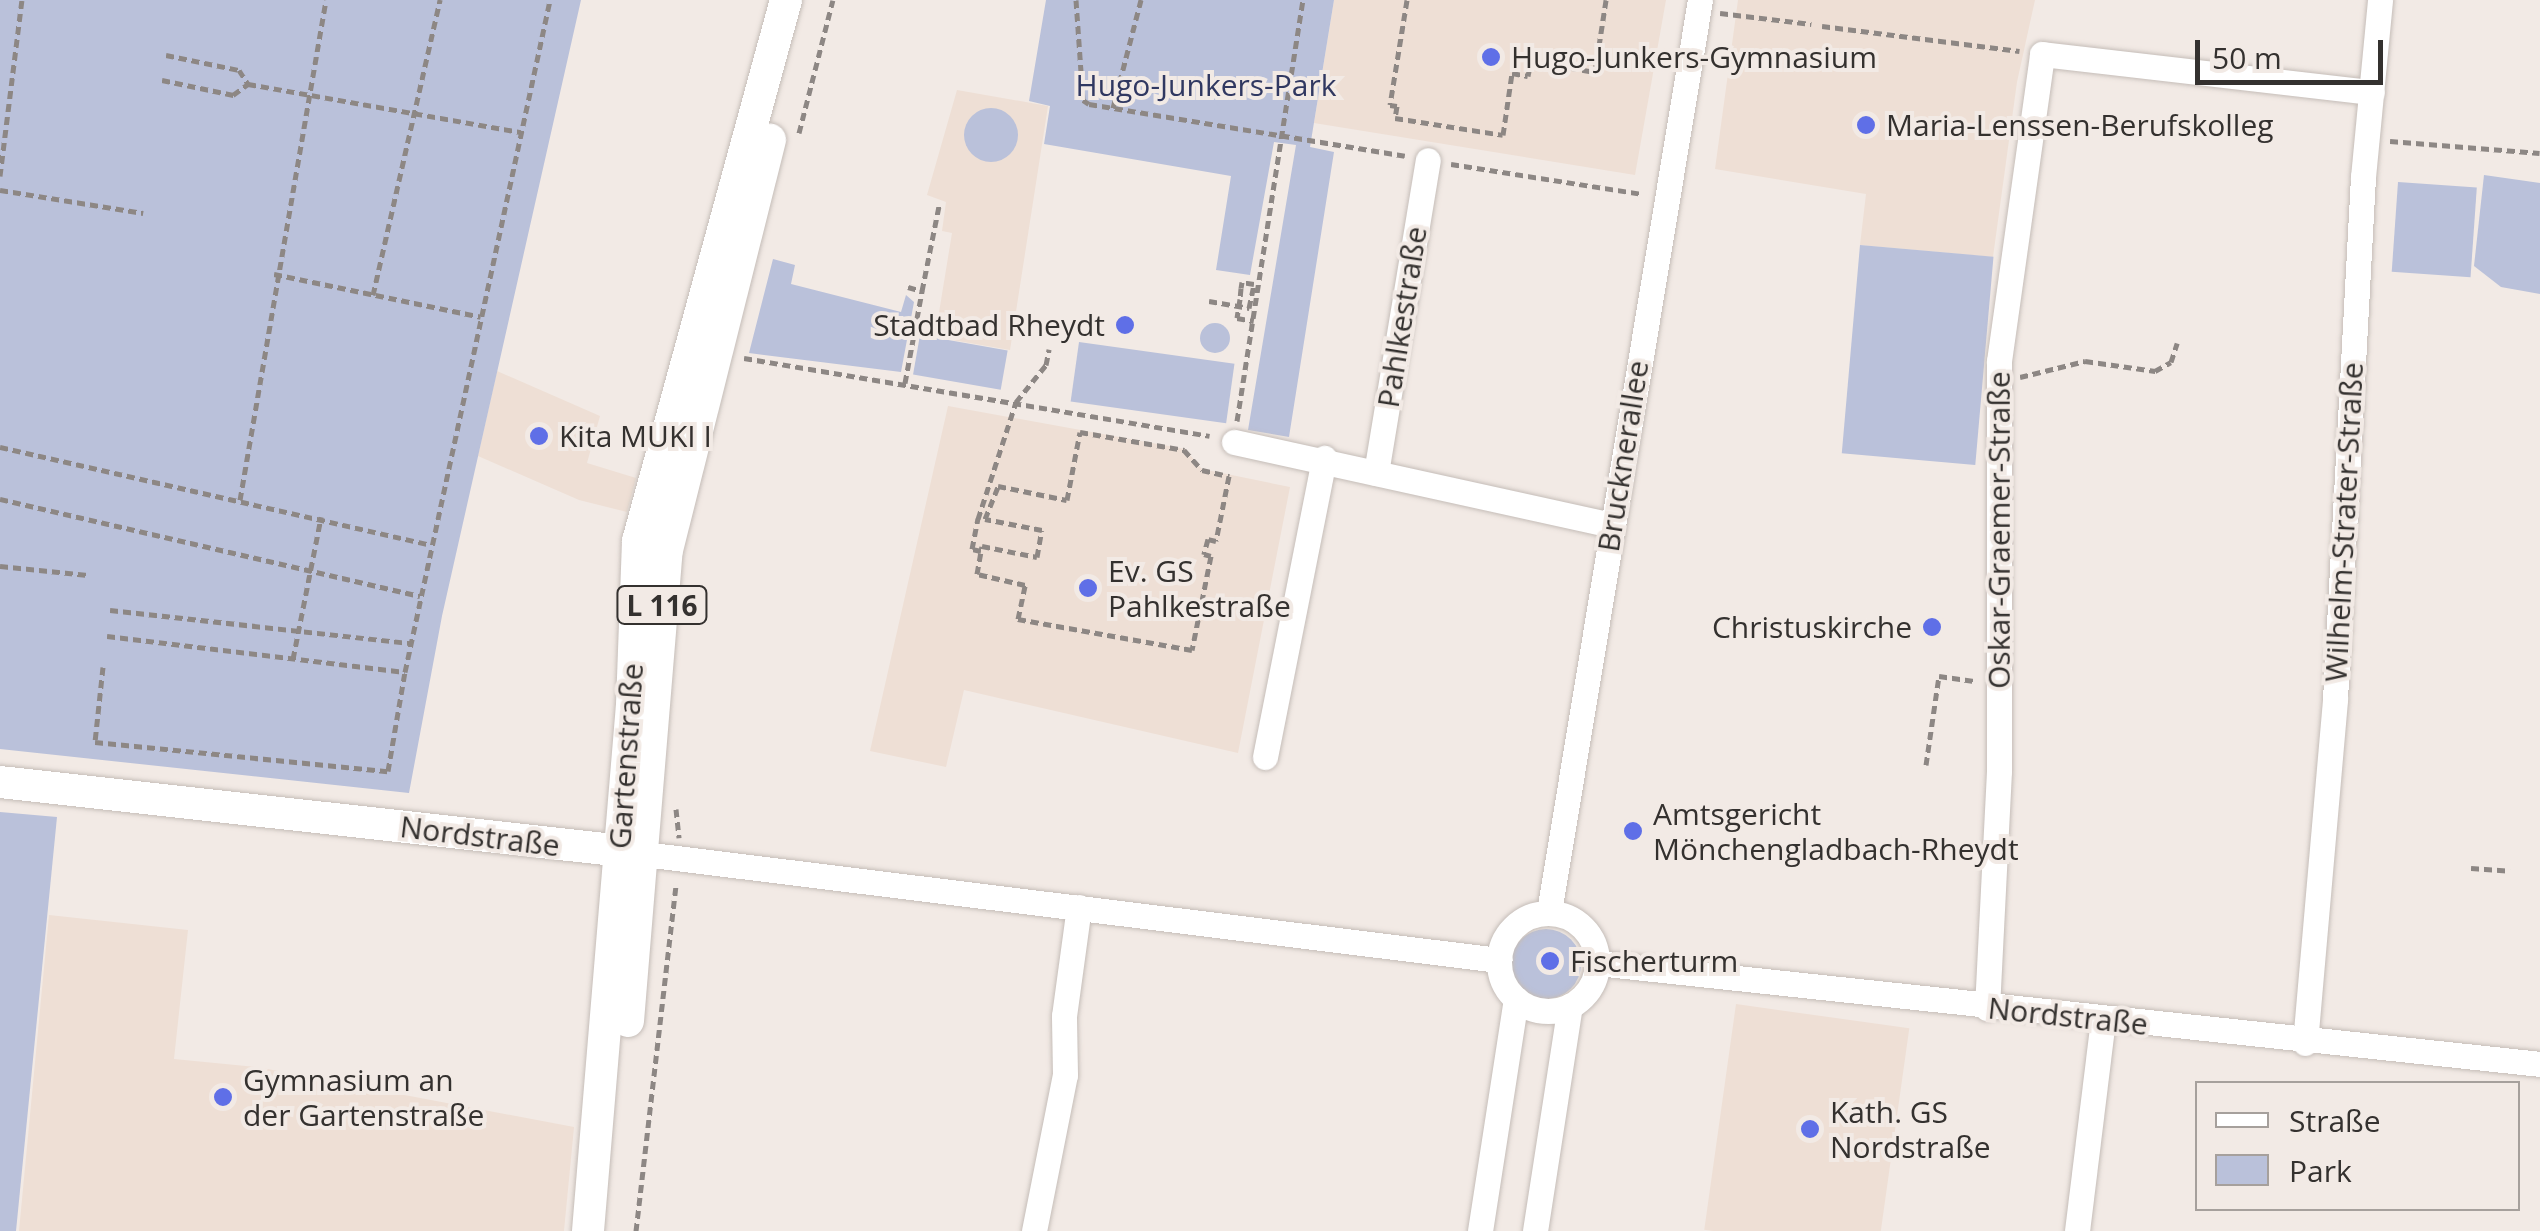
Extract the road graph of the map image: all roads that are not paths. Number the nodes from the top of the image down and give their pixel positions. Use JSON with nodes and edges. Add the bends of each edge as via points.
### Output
{"nodes":[{"id":1,"x":786,"y":0,"type":"edge"},
{"id":2,"x":807,"y":0,"type":"edge"},
{"id":3,"x":2380,"y":0,"type":"edge"},
{"id":4,"x":1699,"y":5,"type":"edge"},
{"id":5,"x":2372,"y":92,"type":"junction"},
{"id":6,"x":1428,"y":160,"type":"road end"},
{"id":7,"x":1234,"y":442,"type":"road end"},
{"id":8,"x":1324,"y":458,"type":"junction"},
{"id":9,"x":1376,"y":474,"type":"junction"},
{"id":10,"x":1612,"y":525,"type":"junction"},
{"id":11,"x":1265,"y":757,"type":"dead end"},
{"id":12,"x":0,"y":782,"type":"edge"},
{"id":13,"x":632,"y":853,"type":"junction"},
{"id":14,"x":1079,"y":907,"type":"junction"},
{"id":15,"x":1550,"y":912,"type":"junction"},
{"id":16,"x":1499,"y":960,"type":"junction"},
{"id":17,"x":1596,"y":963,"type":"junction"},
{"id":18,"x":1516,"y":999,"type":"junction"},
{"id":19,"x":1570,"y":1006,"type":"junction"},
{"id":20,"x":1987,"y":1008,"type":"junction"},
{"id":21,"x":2103,"y":1019,"type":"junction"},
{"id":22,"x":2305,"y":1043,"type":"junction"},
{"id":23,"x":2540,"y":1064,"type":"edge"},
{"id":24,"x":588,"y":1231,"type":"edge"},
{"id":25,"x":608,"y":1231,"type":"edge"},
{"id":26,"x":1034,"y":1231,"type":"edge"},
{"id":27,"x":1480,"y":1231,"type":"edge"},
{"id":28,"x":1535,"y":1231,"type":"edge"},
{"id":29,"x":2077,"y":1231,"type":"edge"}],
"edges":[{"from":1,"to":13,"type":"main road","name":"Gartenstraße","number":"L 116","via":[[638,541]]},
{"from":2,"to":13,"type":"main road","name":"Gartenstraße","number":"L 116","via":[[667,550]]},
{"from":3,"to":5,"type":"street","name":"Wilhelm-Strater-Straße"},
{"from":4,"to":10,"type":"street","name":"Brucknerallee"},
{"from":5,"to":20,"type":"street","name":"Oskar-Graemer-Straße","via":[[2042,54],[1999,386],[1999,683]]},
{"from":5,"to":22,"type":"street","name":"Wilhelm-Strater-Straße","via":[[2335,700]]},
{"from":6,"to":9,"type":"street","name":"Pahlkestraße"},
{"from":7,"to":8,"type":"street"},
{"from":8,"to":9,"type":"street"},
{"from":8,"to":11,"type":"street"},
{"from":9,"to":10,"type":"street"},
{"from":10,"to":15,"type":"street","name":"Brucknerallee"},
{"from":12,"to":13,"type":"main road","name":"Nordstraße"},
{"from":13,"to":14,"type":"street","name":"Nordstraße"},
{"from":13,"to":24,"type":"main road","name":"Gartenstraße","number":"L 116"},
{"from":13,"to":25,"type":"main road","name":"Gartenstraße","number":"L 116"},
{"from":14,"to":16,"type":"street","name":"Nordstraße"},
{"from":14,"to":26,"type":"street","via":[[1064,1016],[1065,1075]]},
{"from":15,"to":16,"type":"street","via":[[1520,921]]},
{"from":15,"to":17,"type":"street","via":[[1590,935]]},
{"from":16,"to":18,"type":"street"},
{"from":17,"to":19,"type":"street","via":[[1589,990]]},
{"from":17,"to":20,"type":"street","name":"Nordstraße"},
{"from":18,"to":19,"type":"street","via":[[1544,1011]]},
{"from":18,"to":27,"type":"street"},
{"from":19,"to":28,"type":"street"},
{"from":20,"to":21,"type":"street","name":"Nordstraße"},
{"from":21,"to":22,"type":"street","name":"Nordstraße"},
{"from":21,"to":29,"type":"street"},
{"from":22,"to":23,"type":"street","name":"Nordstraße"}]}
